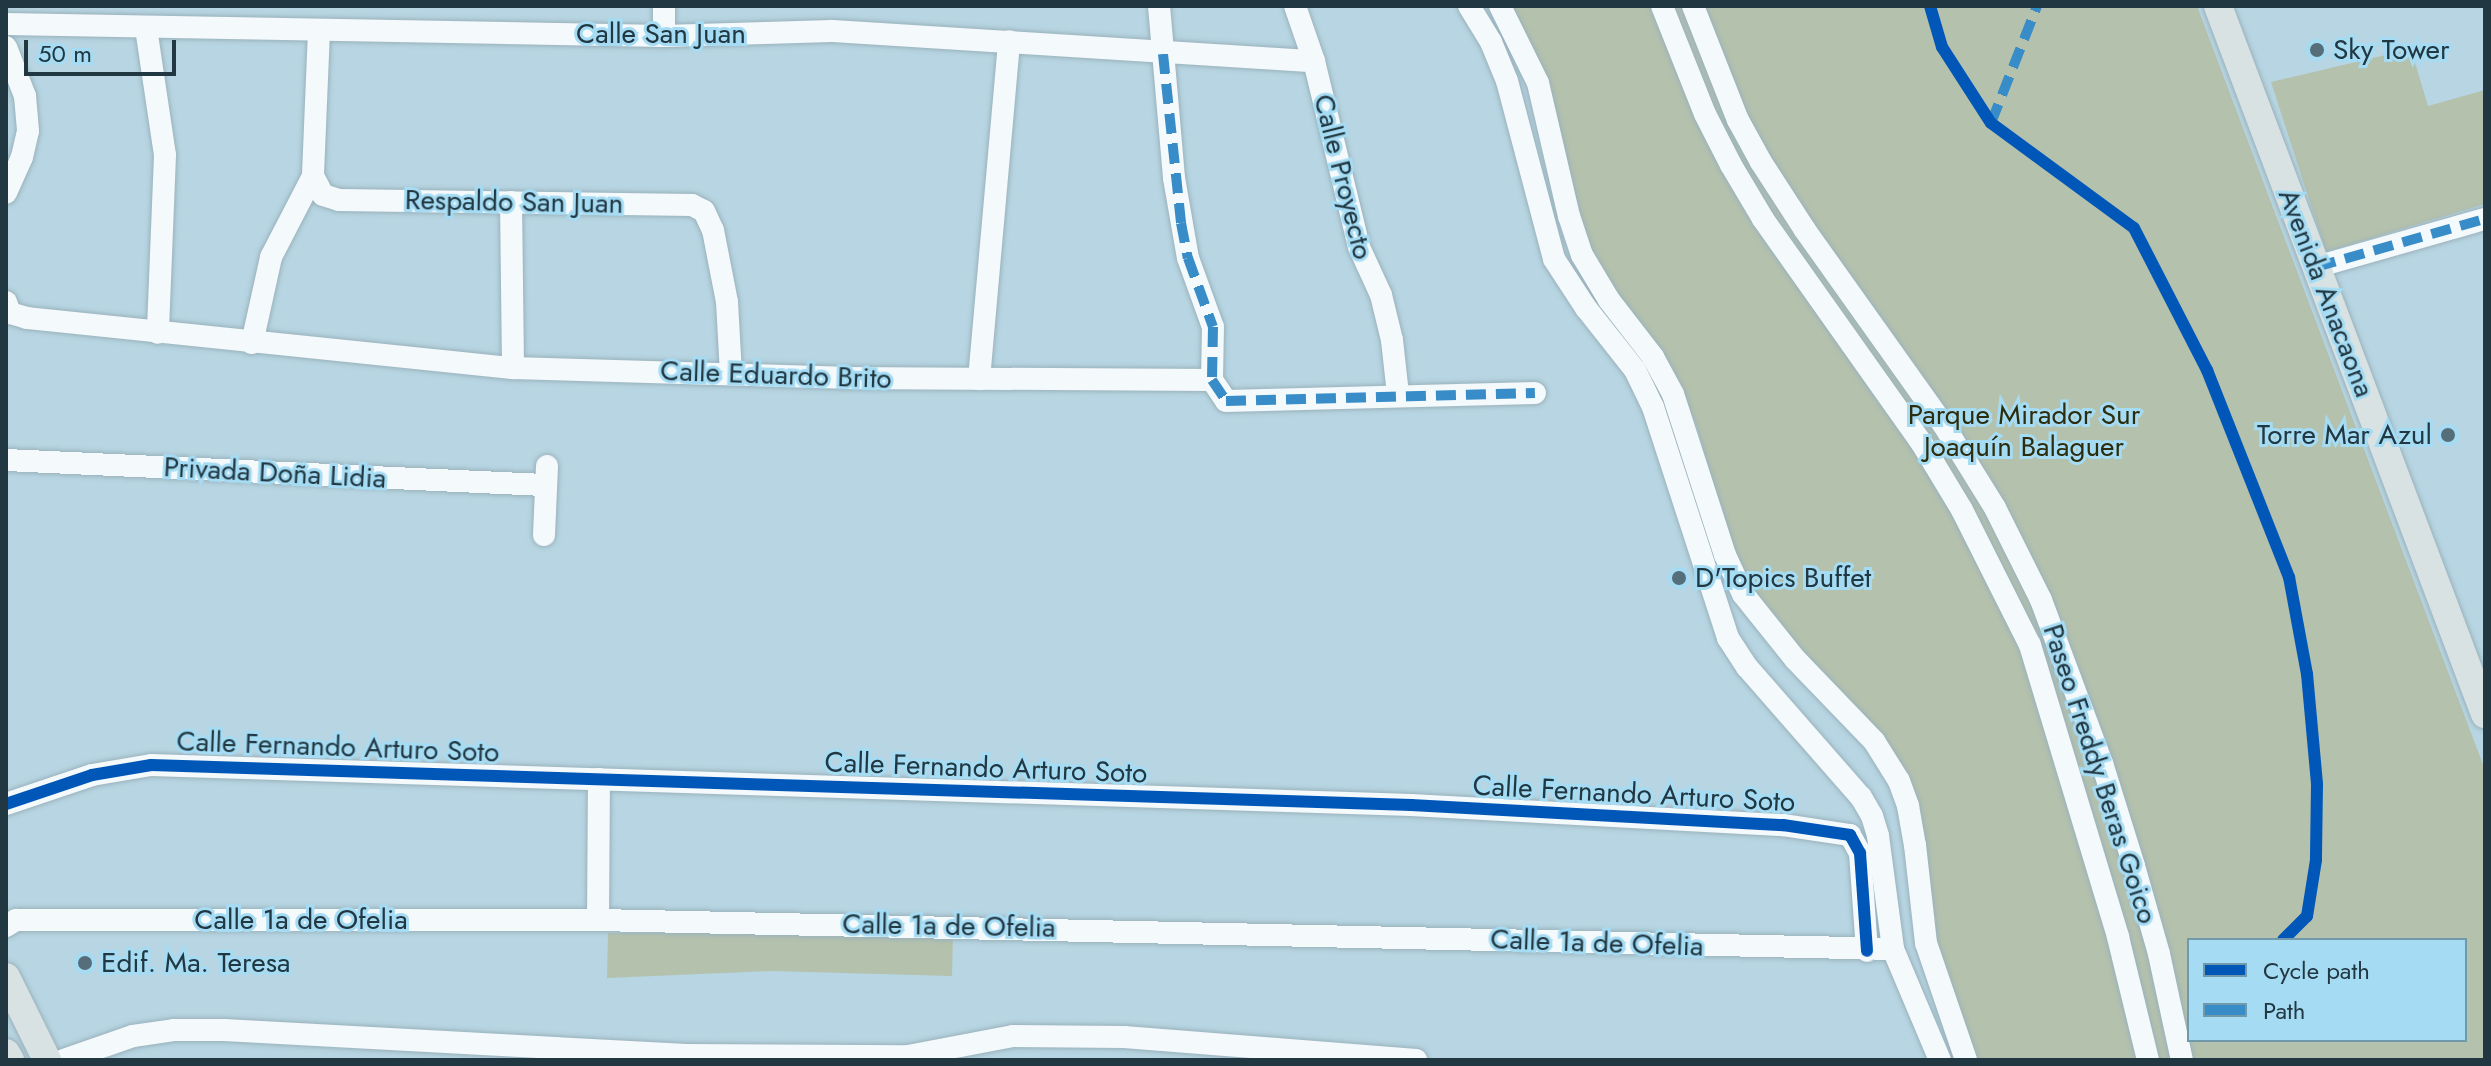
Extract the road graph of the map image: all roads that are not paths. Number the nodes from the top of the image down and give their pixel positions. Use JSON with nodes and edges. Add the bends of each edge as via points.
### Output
{"nodes":[{"id":1,"x":664,"y":6,"type":"edge"},
{"id":2,"x":1159,"y":6,"type":"edge"},
{"id":3,"x":1295,"y":6,"type":"edge"},
{"id":4,"x":1469,"y":6,"type":"edge"},
{"id":5,"x":1500,"y":6,"type":"edge"},
{"id":6,"x":1662,"y":6,"type":"edge"},
{"id":7,"x":1693,"y":6,"type":"edge"},
{"id":8,"x":2218,"y":6,"type":"edge"},
{"id":9,"x":6,"y":24,"type":"edge"},
{"id":10,"x":146,"y":28,"type":"junction"},
{"id":11,"x":319,"y":31,"type":"junction"},
{"id":12,"x":664,"y":36,"type":"junction"},
{"id":13,"x":1009,"y":41,"type":"junction"},
{"id":14,"x":6,"y":47,"type":"edge"},
{"id":15,"x":1163,"y":54,"type":"junction"},
{"id":16,"x":1314,"y":61,"type":"junction"},
{"id":17,"x":313,"y":176,"type":"junction"},
{"id":18,"x":6,"y":193,"type":"edge"},
{"id":19,"x":511,"y":202,"type":"junction"},
{"id":20,"x":2485,"y":219,"type":"edge"},
{"id":21,"x":2316,"y":267,"type":"junction"},
{"id":22,"x":8,"y":308,"type":"edge"},
{"id":23,"x":158,"y":333,"type":"junction"},
{"id":24,"x":252,"y":343,"type":"junction"},
{"id":25,"x":513,"y":368,"type":"junction"},
{"id":26,"x":731,"y":373,"type":"junction"},
{"id":27,"x":979,"y":379,"type":"junction"},
{"id":28,"x":1212,"y":380,"type":"junction"},
{"id":29,"x":1535,"y":393,"type":"dead end"},
{"id":30,"x":1398,"y":394,"type":"junction"},
{"id":31,"x":6,"y":460,"type":"edge"},
{"id":32,"x":544,"y":535,"type":"dead end"},
{"id":33,"x":2485,"y":714,"type":"edge"},
{"id":34,"x":599,"y":779,"type":"junction"},
{"id":35,"x":6,"y":804,"type":"edge"},
{"id":36,"x":598,"y":920,"type":"junction"},
{"id":37,"x":6,"y":926,"type":"edge"},
{"id":38,"x":1893,"y":949,"type":"junction"},
{"id":39,"x":1867,"y":951,"type":"junction"},
{"id":40,"x":6,"y":977,"type":"edge"},
{"id":41,"x":6,"y":1053,"type":"edge"},
{"id":42,"x":770,"y":1058,"type":"edge"},
{"id":43,"x":1390,"y":1059,"type":"edge"},
{"id":44,"x":10,"y":1060,"type":"edge"},
{"id":45,"x":47,"y":1060,"type":"edge"},
{"id":46,"x":64,"y":1060,"type":"edge"},
{"id":47,"x":1416,"y":1060,"type":"edge"},
{"id":48,"x":1940,"y":1060,"type":"edge"},
{"id":49,"x":1966,"y":1060,"type":"edge"},
{"id":50,"x":2148,"y":1060,"type":"edge"},
{"id":51,"x":2182,"y":1060,"type":"edge"}],
"edges":[{"from":1,"to":12,"type":"street"},
{"from":2,"to":15,"type":"street"},
{"from":3,"to":16,"type":"street","name":"Calle Proyecto"},
{"from":4,"to":38,"type":"street","via":[[1507,81],[1554,259],[1635,370],[1653,407],[1728,638],[1872,816]]},
{"from":5,"to":49,"type":"street","via":[[1538,83],[1582,255],[1673,394],[1725,555],[1743,594],[1795,659],[1874,741],[1899,781],[1915,845],[1926,943]]},
{"from":6,"to":50,"type":"street","name":"Paseo Freddy Beras Goico","via":[[1731,165],[1763,219],[1921,442],[2030,645],[2114,921]]},
{"from":7,"to":51,"type":"street","name":"Paseo Freddy Beras Goico","via":[[1738,120],[1761,162],[1943,424],[1995,508],[2041,600],[2134,866]]},
{"from":8,"to":21,"type":"main road","name":"Avenida Anacaona"},
{"from":9,"to":10,"type":"street","name":"Calle San Juan"},
{"from":10,"to":11,"type":"street","name":"Calle San Juan"},
{"from":10,"to":23,"type":"street","via":[[165,155]]},
{"from":11,"to":12,"type":"street","name":"Calle San Juan"},
{"from":11,"to":17,"type":"street"},
{"from":12,"to":13,"type":"street","name":"Calle San Juan","via":[[832,31]]},
{"from":13,"to":15,"type":"street","name":"Calle San Juan"},
{"from":13,"to":27,"type":"street"},
{"from":14,"to":18,"type":"street","via":[[25,96],[28,131]]},
{"from":15,"to":16,"type":"street","name":"Calle San Juan"},
{"from":15,"to":28,"type":"street","via":[[1181,223],[1213,327]]},
{"from":16,"to":30,"type":"street","name":"Calle Proyecto","via":[[1359,247],[1381,295]]},
{"from":17,"to":19,"type":"street","name":"Respaldo San Juan","via":[[323,195],[339,200]]},
{"from":17,"to":24,"type":"street","via":[[271,257]]},
{"from":19,"to":25,"type":"street"},
{"from":19,"to":26,"type":"street","name":"Respaldo San Juan","via":[[692,205],[704,211],[713,230],[727,302]]},
{"from":20,"to":21,"type":"street"},
{"from":21,"to":33,"type":"main road","name":"Avenida Anacaona"},
{"from":22,"to":23,"type":"street","name":"Calle Eduardo Brito","via":[[27,318]]},
{"from":23,"to":24,"type":"street","name":"Calle Eduardo Brito"},
{"from":24,"to":25,"type":"street","name":"Calle Eduardo Brito"},
{"from":25,"to":26,"type":"street","name":"Calle Eduardo Brito"},
{"from":26,"to":27,"type":"street","name":"Calle Eduardo Brito"},
{"from":27,"to":28,"type":"street","name":"Calle Eduardo Brito"},
{"from":28,"to":30,"type":"street","via":[[1226,401]]},
{"from":29,"to":30,"type":"street"},
{"from":31,"to":32,"type":"street","name":"Privada Doña Lidia","via":[[546,476]]},
{"from":34,"to":35,"type":"street","name":"Calle Fernando Arturo Soto","via":[[151,765],[92,775]]},
{"from":34,"to":36,"type":"street"},
{"from":34,"to":39,"type":"street","name":"Calle Fernando Arturo Soto","via":[[1411,805],[1824,830],[1850,835],[1860,853]]},
{"from":36,"to":37,"type":"street","name":"Calle 1a de Ofelia","via":[[16,920]]},
{"from":36,"to":39,"type":"street","name":"Calle 1a de Ofelia"},
{"from":38,"to":39,"type":"street","name":"Calle 1a de Ofelia"},
{"from":38,"to":48,"type":"street"},
{"from":40,"to":45,"type":"main road"},
{"from":41,"to":44,"type":"main road"},
{"from":42,"to":43,"type":"street","via":[[908,1056],[1029,1035],[1124,1037]]},
{"from":42,"to":46,"type":"street","via":[[174,1030],[133,1036]]},
{"from":43,"to":47,"type":"street"}]}
